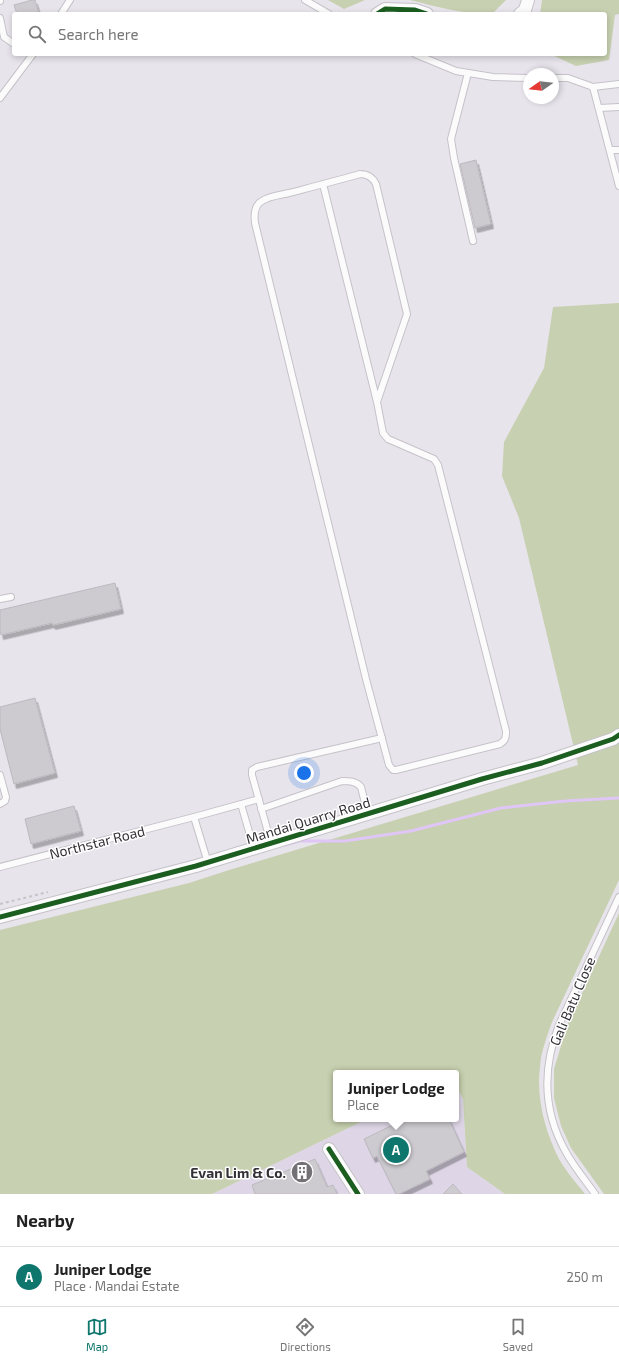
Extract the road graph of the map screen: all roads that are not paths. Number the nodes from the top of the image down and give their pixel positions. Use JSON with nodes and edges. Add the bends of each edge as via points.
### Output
{"nodes":[{"id":1,"x":70,"y":0,"type":"edge"},
{"id":2,"x":305,"y":0,"type":"edge"},
{"id":3,"x":528,"y":0,"type":"edge"},
{"id":4,"x":62,"y":12,"type":"edge"},
{"id":5,"x":326,"y":12,"type":"edge"},
{"id":6,"x":381,"y":12,"type":"edge"},
{"id":7,"x":421,"y":12,"type":"edge"},
{"id":8,"x":522,"y":12,"type":"edge"},
{"id":9,"x":0,"y":18,"type":"edge"},
{"id":10,"x":2,"y":37,"type":"edge"},
{"id":11,"x":12,"y":43,"type":"edge"},
{"id":12,"x":30,"y":56,"type":"edge"},
{"id":13,"x":420,"y":56,"type":"edge"},
{"id":14,"x":468,"y":73,"type":"junction"},
{"id":15,"x":523,"y":78,"type":"edge"},
{"id":16,"x":559,"y":78,"type":"edge"},
{"id":17,"x":619,"y":84,"type":"edge"},
{"id":18,"x":593,"y":87,"type":"junction"},
{"id":19,"x":0,"y":98,"type":"edge"},
{"id":20,"x":619,"y":107,"type":"edge"},
{"id":21,"x":599,"y":108,"type":"junction"},
{"id":22,"x":610,"y":150,"type":"junction"},
{"id":23,"x":619,"y":150,"type":"edge"},
{"id":24,"x":323,"y":184,"type":"junction"},
{"id":25,"x":619,"y":186,"type":"edge"},
{"id":26,"x":473,"y":241,"type":"dead end"},
{"id":27,"x":377,"y":402,"type":"junction"},
{"id":28,"x":11,"y":597,"type":"dead end"},
{"id":29,"x":0,"y":600,"type":"edge"},
{"id":30,"x":619,"y":735,"type":"edge"},
{"id":31,"x":382,"y":738,"type":"junction"},
{"id":32,"x":0,"y":775,"type":"edge"},
{"id":33,"x":258,"y":799,"type":"junction"},
{"id":34,"x":2,"y":803,"type":"edge"},
{"id":35,"x":241,"y":804,"type":"junction"},
{"id":36,"x":261,"y":809,"type":"junction"},
{"id":37,"x":368,"y":815,"type":"junction"},
{"id":38,"x":194,"y":817,"type":"junction"},
{"id":39,"x":271,"y":843,"type":"junction"},
{"id":40,"x":254,"y":849,"type":"junction"},
{"id":41,"x":208,"y":863,"type":"junction"},
{"id":42,"x":0,"y":867,"type":"edge"},
{"id":43,"x":619,"y":897,"type":"edge"},
{"id":44,"x":0,"y":917,"type":"edge"},
{"id":45,"x":329,"y":1149,"type":"dead end"},
{"id":46,"x":358,"y":1194,"type":"edge"},
{"id":47,"x":595,"y":1194,"type":"edge"}],
"edges":[{"from":1,"to":4,"type":"lane"},
{"from":2,"to":5,"type":"lane"},
{"from":3,"to":8,"type":"street"},
{"from":6,"to":7,"type":"street","via":[[386,9]]},
{"from":9,"to":10,"type":"lane"},
{"from":10,"to":11,"type":"lane"},
{"from":12,"to":19,"type":"lane"},
{"from":13,"to":14,"type":"lane","via":[[456,71]]},
{"from":14,"to":15,"type":"lane","via":[[493,78]]},
{"from":14,"to":26,"type":"lane","via":[[451,139]]},
{"from":16,"to":18,"type":"lane","via":[[568,78]]},
{"from":17,"to":18,"type":"lane"},
{"from":18,"to":21,"type":"lane"},
{"from":20,"to":21,"type":"lane"},
{"from":21,"to":22,"type":"lane"},
{"from":22,"to":23,"type":"lane"},
{"from":22,"to":25,"type":"lane"},
{"from":24,"to":27,"type":"lane"},
{"from":24,"to":27,"type":"lane","via":[[364,174],[376,184],[407,314]]},
{"from":24,"to":31,"type":"lane","via":[[261,201],[254,214]]},
{"from":27,"to":31,"type":"lane","via":[[383,433],[388,439],[434,459],[438,465],[506,731],[506,738],[500,744],[396,770],[389,765]]},
{"from":28,"to":29,"type":"lane"},
{"from":30,"to":37,"type":"street","name":"Mandai Quarry Road","via":[[542,763]]},
{"from":31,"to":33,"type":"lane","via":[[257,767],[252,770],[252,775]]},
{"from":32,"to":34,"type":"lane","via":[[6,796]]},
{"from":33,"to":35,"type":"lane","name":"Northstar Road"},
{"from":33,"to":36,"type":"lane"},
{"from":35,"to":38,"type":"lane","name":"Northstar Road"},
{"from":35,"to":40,"type":"lane"},
{"from":36,"to":37,"type":"lane","via":[[348,781],[361,786]]},
{"from":36,"to":39,"type":"lane"},
{"from":37,"to":39,"type":"street","name":"Mandai Quarry Road"},
{"from":38,"to":41,"type":"lane"},
{"from":38,"to":42,"type":"lane","name":"Northstar Road"},
{"from":39,"to":40,"type":"street","name":"Mandai Quarry Road"},
{"from":40,"to":41,"type":"street","name":"Mandai Quarry Road"},
{"from":41,"to":44,"type":"street","name":"Mandai Quarry Road"},
{"from":43,"to":47,"type":"lane","name":"Gali Batu Close","via":[[559,1025],[547,1067],[547,1097],[554,1128],[567,1154]]},
{"from":45,"to":46,"type":"street"}]}
